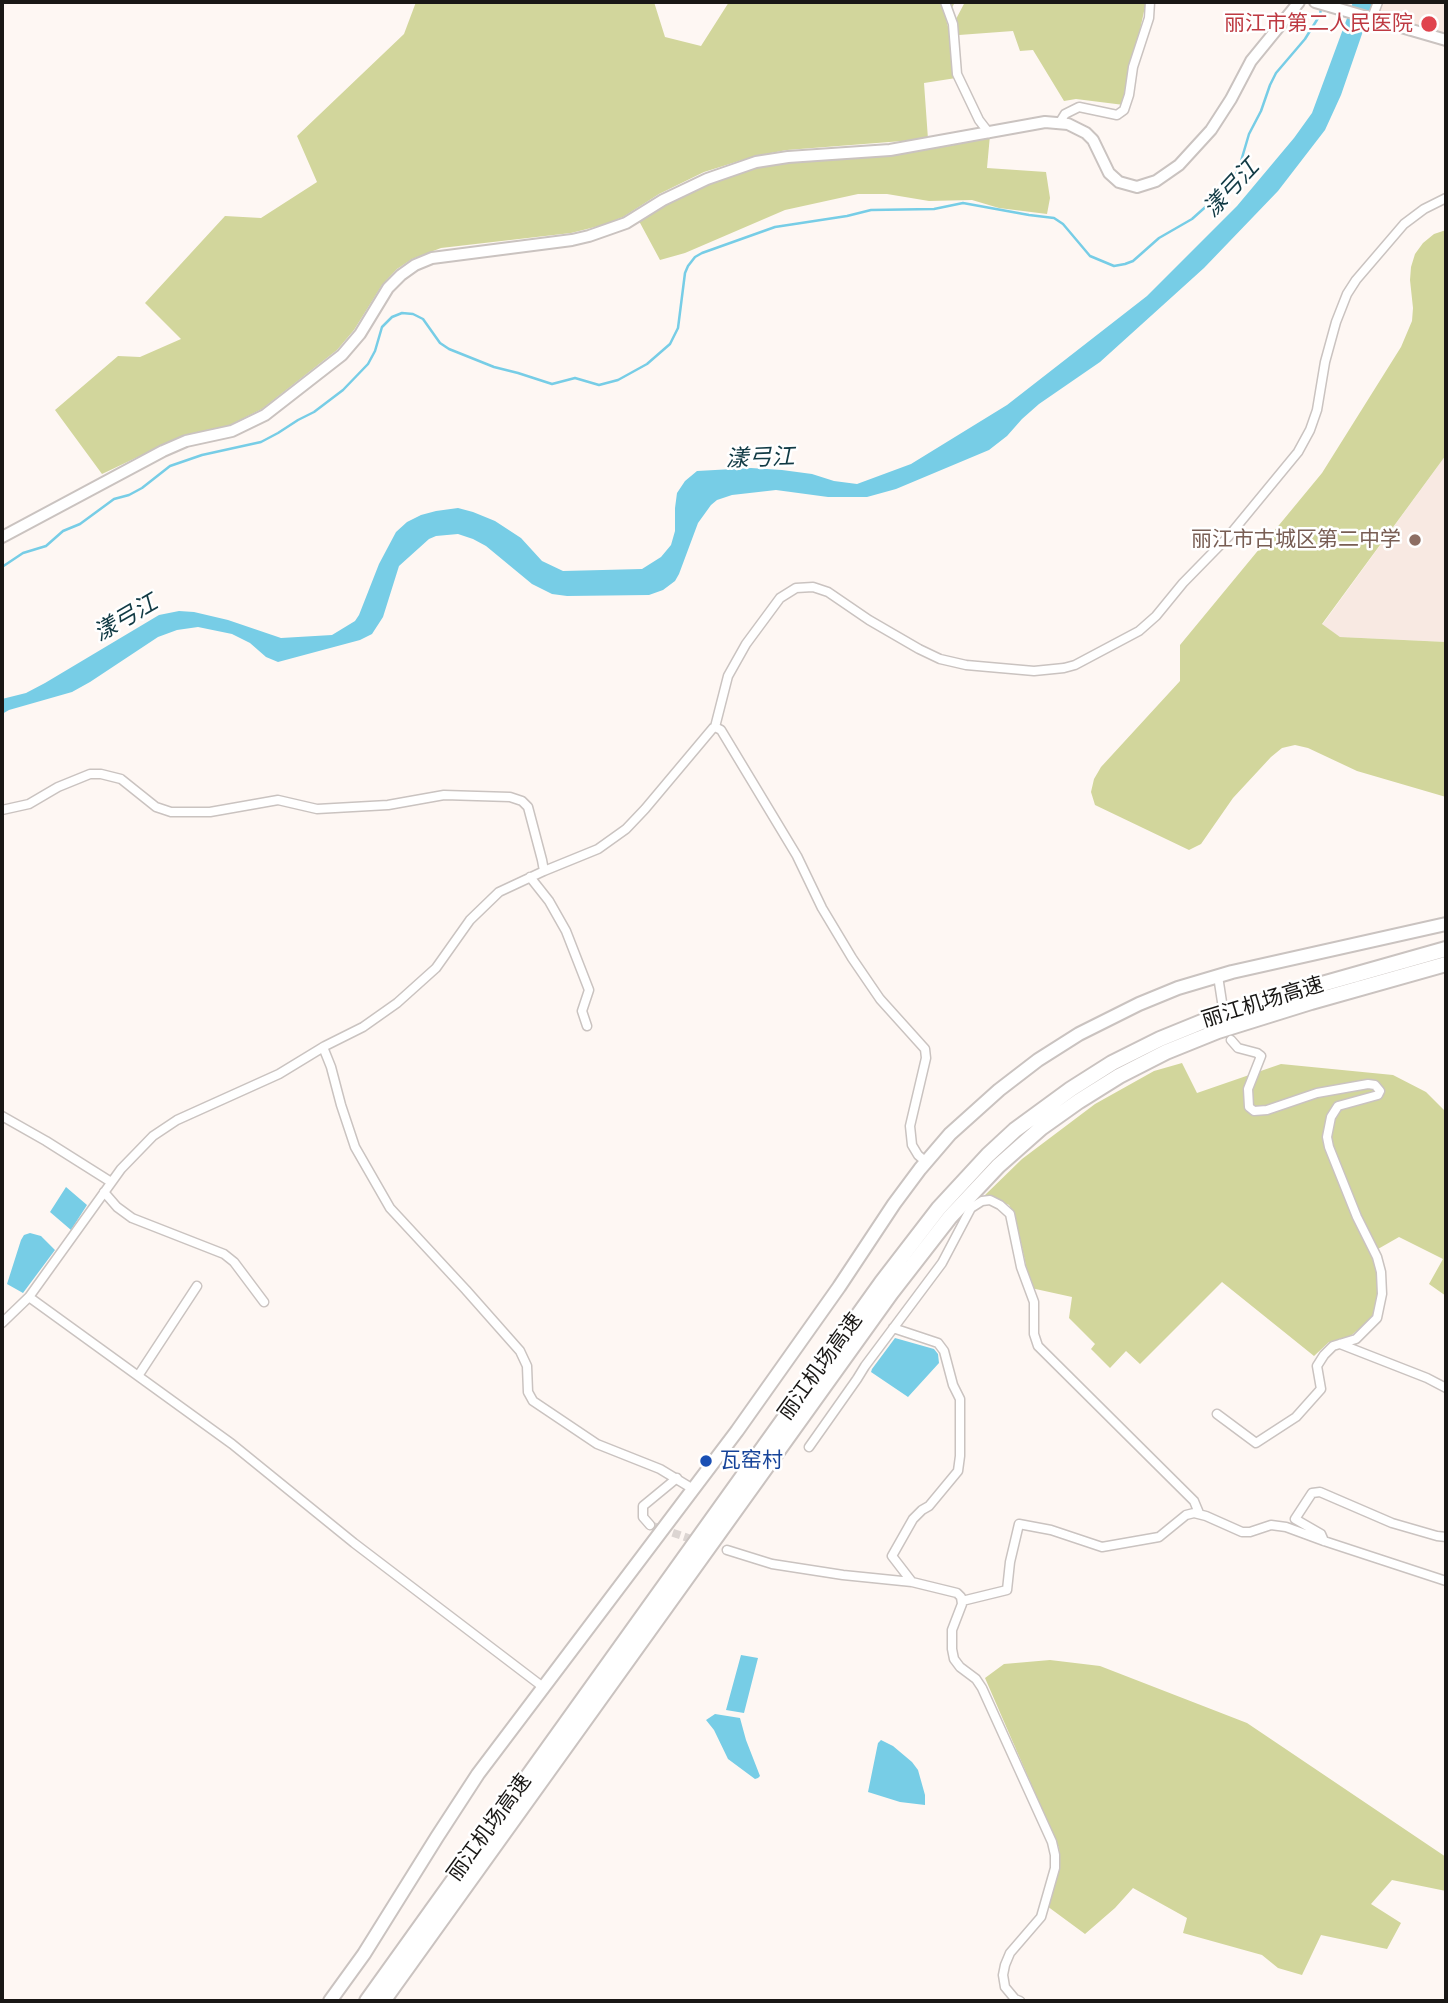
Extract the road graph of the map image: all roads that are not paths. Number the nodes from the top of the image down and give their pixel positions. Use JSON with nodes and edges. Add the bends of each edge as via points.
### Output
{"nodes":[{"id":1,"x":945,"y":2,"type":"edge"},
{"id":2,"x":1150,"y":2,"type":"edge"},
{"id":3,"x":1299,"y":2,"type":"edge"},
{"id":4,"x":1315,"y":2,"type":"edge"},
{"id":5,"x":1378,"y":2,"type":"edge"},
{"id":6,"x":1370,"y":18,"type":"junction"},
{"id":7,"x":1446,"y":40,"type":"edge"},
{"id":8,"x":1060,"y":122,"type":"junction"},
{"id":9,"x":989,"y":133,"type":"junction"},
{"id":10,"x":1446,"y":198,"type":"edge"},
{"id":11,"x":2,"y":537,"type":"edge"},
{"id":12,"x":715,"y":727,"type":"junction"},
{"id":13,"x":2,"y":810,"type":"edge"},
{"id":14,"x":544,"y":871,"type":"junction"},
{"id":15,"x":530,"y":877,"type":"junction"},
{"id":16,"x":1446,"y":924,"type":"edge"},
{"id":17,"x":1446,"y":949,"type":"edge"},
{"id":18,"x":1446,"y":964,"type":"edge"},
{"id":19,"x":1218,"y":976,"type":"junction"},
{"id":20,"x":1222,"y":1002,"type":"dead end"},
{"id":21,"x":587,"y":1026,"type":"dead end"},
{"id":22,"x":1231,"y":1040,"type":"dead end"},
{"id":23,"x":323,"y":1047,"type":"junction"},
{"id":24,"x":2,"y":1116,"type":"edge"},
{"id":25,"x":926,"y":1162,"type":"junction"},
{"id":26,"x":111,"y":1182,"type":"junction"},
{"id":27,"x":104,"y":1192,"type":"junction"},
{"id":28,"x":197,"y":1286,"type":"dead end"},
{"id":29,"x":29,"y":1297,"type":"junction"},
{"id":30,"x":264,"y":1302,"type":"dead end"},
{"id":31,"x":2,"y":1323,"type":"edge"},
{"id":32,"x":893,"y":1328,"type":"junction"},
{"id":33,"x":1340,"y":1344,"type":"junction"},
{"id":34,"x":138,"y":1376,"type":"junction"},
{"id":35,"x":1446,"y":1388,"type":"edge"},
{"id":36,"x":1217,"y":1414,"type":"dead end"},
{"id":37,"x":809,"y":1447,"type":"dead end"},
{"id":38,"x":677,"y":1478,"type":"junction"},
{"id":39,"x":692,"y":1489,"type":"junction"},
{"id":40,"x":1199,"y":1513,"type":"junction"},
{"id":41,"x":650,"y":1525,"type":"dead end"},
{"id":42,"x":1446,"y":1537,"type":"edge"},
{"id":43,"x":1325,"y":1541,"type":"junction"},
{"id":44,"x":726,"y":1550,"type":"dead end"},
{"id":45,"x":1446,"y":1581,"type":"edge"},
{"id":46,"x":912,"y":1582,"type":"junction"},
{"id":47,"x":962,"y":1601,"type":"junction"},
{"id":48,"x":543,"y":1687,"type":"junction"},
{"id":49,"x":330,"y":2001,"type":"edge"},
{"id":50,"x":367,"y":2001,"type":"edge"},
{"id":51,"x":383,"y":2001,"type":"edge"},
{"id":52,"x":1020,"y":2001,"type":"edge"}],
"edges":[{"from":1,"to":9,"type":"street","via":[[953,24],[957,74]]},
{"from":2,"to":8,"type":"street","via":[[1124,110],[1117,115],[1079,107]]},
{"from":3,"to":8,"type":"main road","via":[[1251,61],[1211,130],[1179,165],[1156,181],[1137,187],[1119,182],[1109,173],[1090,135]]},
{"from":4,"to":6,"type":"main road"},
{"from":5,"to":6,"type":"street"},
{"from":6,"to":7,"type":"main road"},
{"from":8,"to":9,"type":"main road"},
{"from":9,"to":11,"type":"main road","via":[[890,150],[756,162],[707,178],[626,223],[589,236],[422,261],[394,281],[342,355],[265,415],[232,431],[163,451]]},
{"from":10,"to":12,"type":"street","via":[[1404,224],[1347,294],[1325,362],[1317,410],[1298,452],[1228,537],[1139,631],[1064,668],[1034,671],[965,665],[919,649],[828,592],[802,587],[780,598],[746,644],[728,676]]},
{"from":12,"to":14,"type":"street","via":[[626,828],[598,849]]},
{"from":12,"to":25,"type":"street","via":[[797,856],[852,958],[880,999],[925,1049],[910,1126],[912,1145]]},
{"from":13,"to":14,"type":"street","via":[[29,804],[94,774],[121,779],[156,807],[171,812],[209,812],[278,800],[317,810],[444,795],[510,797],[527,807]]},
{"from":14,"to":15,"type":"street"},
{"from":15,"to":21,"type":"street","via":[[566,931],[589,990],[582,1012]]},
{"from":15,"to":23,"type":"street","via":[[499,892],[483,906],[436,968],[397,1003]]},
{"from":16,"to":19,"type":"highway"},
{"from":17,"to":50,"type":"highway","name":"丽江机场高速","via":[[1213,1017],[1160,1039],[1071,1089],[988,1155],[939,1208],[882,1282]]},
{"from":18,"to":51,"type":"highway","name":"丽江机场高速","via":[[1218,1031],[1166,1052],[1079,1101],[998,1166],[950,1217],[891,1293]]},
{"from":19,"to":20,"type":"street"},
{"from":19,"to":25,"type":"highway","via":[[1129,1008],[1059,1046],[982,1104]]},
{"from":22,"to":33,"type":"street","via":[[1238,1048],[1261,1056],[1248,1089],[1249,1107],[1254,1111],[1368,1084],[1380,1091],[1378,1096],[1340,1104],[1327,1129],[1329,1147],[1381,1272],[1377,1318],[1356,1339]]},
{"from":23,"to":26,"type":"street","via":[[279,1074],[177,1120],[131,1157]]},
{"from":23,"to":38,"type":"street","via":[[355,1147],[390,1208],[520,1352],[533,1401],[597,1444]]},
{"from":24,"to":26,"type":"street"},
{"from":25,"to":39,"type":"highway"},
{"from":26,"to":27,"type":"street"},
{"from":27,"to":29,"type":"street"},
{"from":27,"to":30,"type":"street","via":[[132,1218],[224,1254]]},
{"from":28,"to":34,"type":"street"},
{"from":29,"to":31,"type":"street"},
{"from":29,"to":34,"type":"street"},
{"from":32,"to":37,"type":"street"},
{"from":32,"to":40,"type":"street","via":[[945,1258],[971,1208],[987,1200],[1000,1205],[1010,1214],[1034,1302],[1038,1346],[1194,1501]]},
{"from":32,"to":46,"type":"street","via":[[938,1343],[960,1399],[958,1471],[913,1519],[892,1556]]},
{"from":33,"to":35,"type":"street"},
{"from":33,"to":36,"type":"street","via":[[1317,1366],[1321,1389],[1296,1417],[1256,1443]]},
{"from":34,"to":48,"type":"street"},
{"from":38,"to":39,"type":"street"},
{"from":38,"to":41,"type":"street","via":[[643,1506],[643,1517]]},
{"from":39,"to":48,"type":"highway"},
{"from":40,"to":43,"type":"street","via":[[1242,1532],[1276,1525]]},
{"from":40,"to":47,"type":"street","via":[[1186,1515],[1159,1537],[1102,1547],[1019,1524],[1007,1590]]},
{"from":42,"to":43,"type":"street","via":[[1392,1523],[1320,1492],[1312,1493],[1295,1519]]},
{"from":43,"to":45,"type":"street"},
{"from":44,"to":46,"type":"street","via":[[789,1567]]},
{"from":46,"to":47,"type":"street","via":[[957,1593]]},
{"from":47,"to":52,"type":"street","via":[[953,1630],[954,1658],[982,1688],[1055,1855],[1041,1917],[1005,1965],[1005,1987]]},
{"from":48,"to":49,"type":"highway","via":[[458,1803]]}]}
